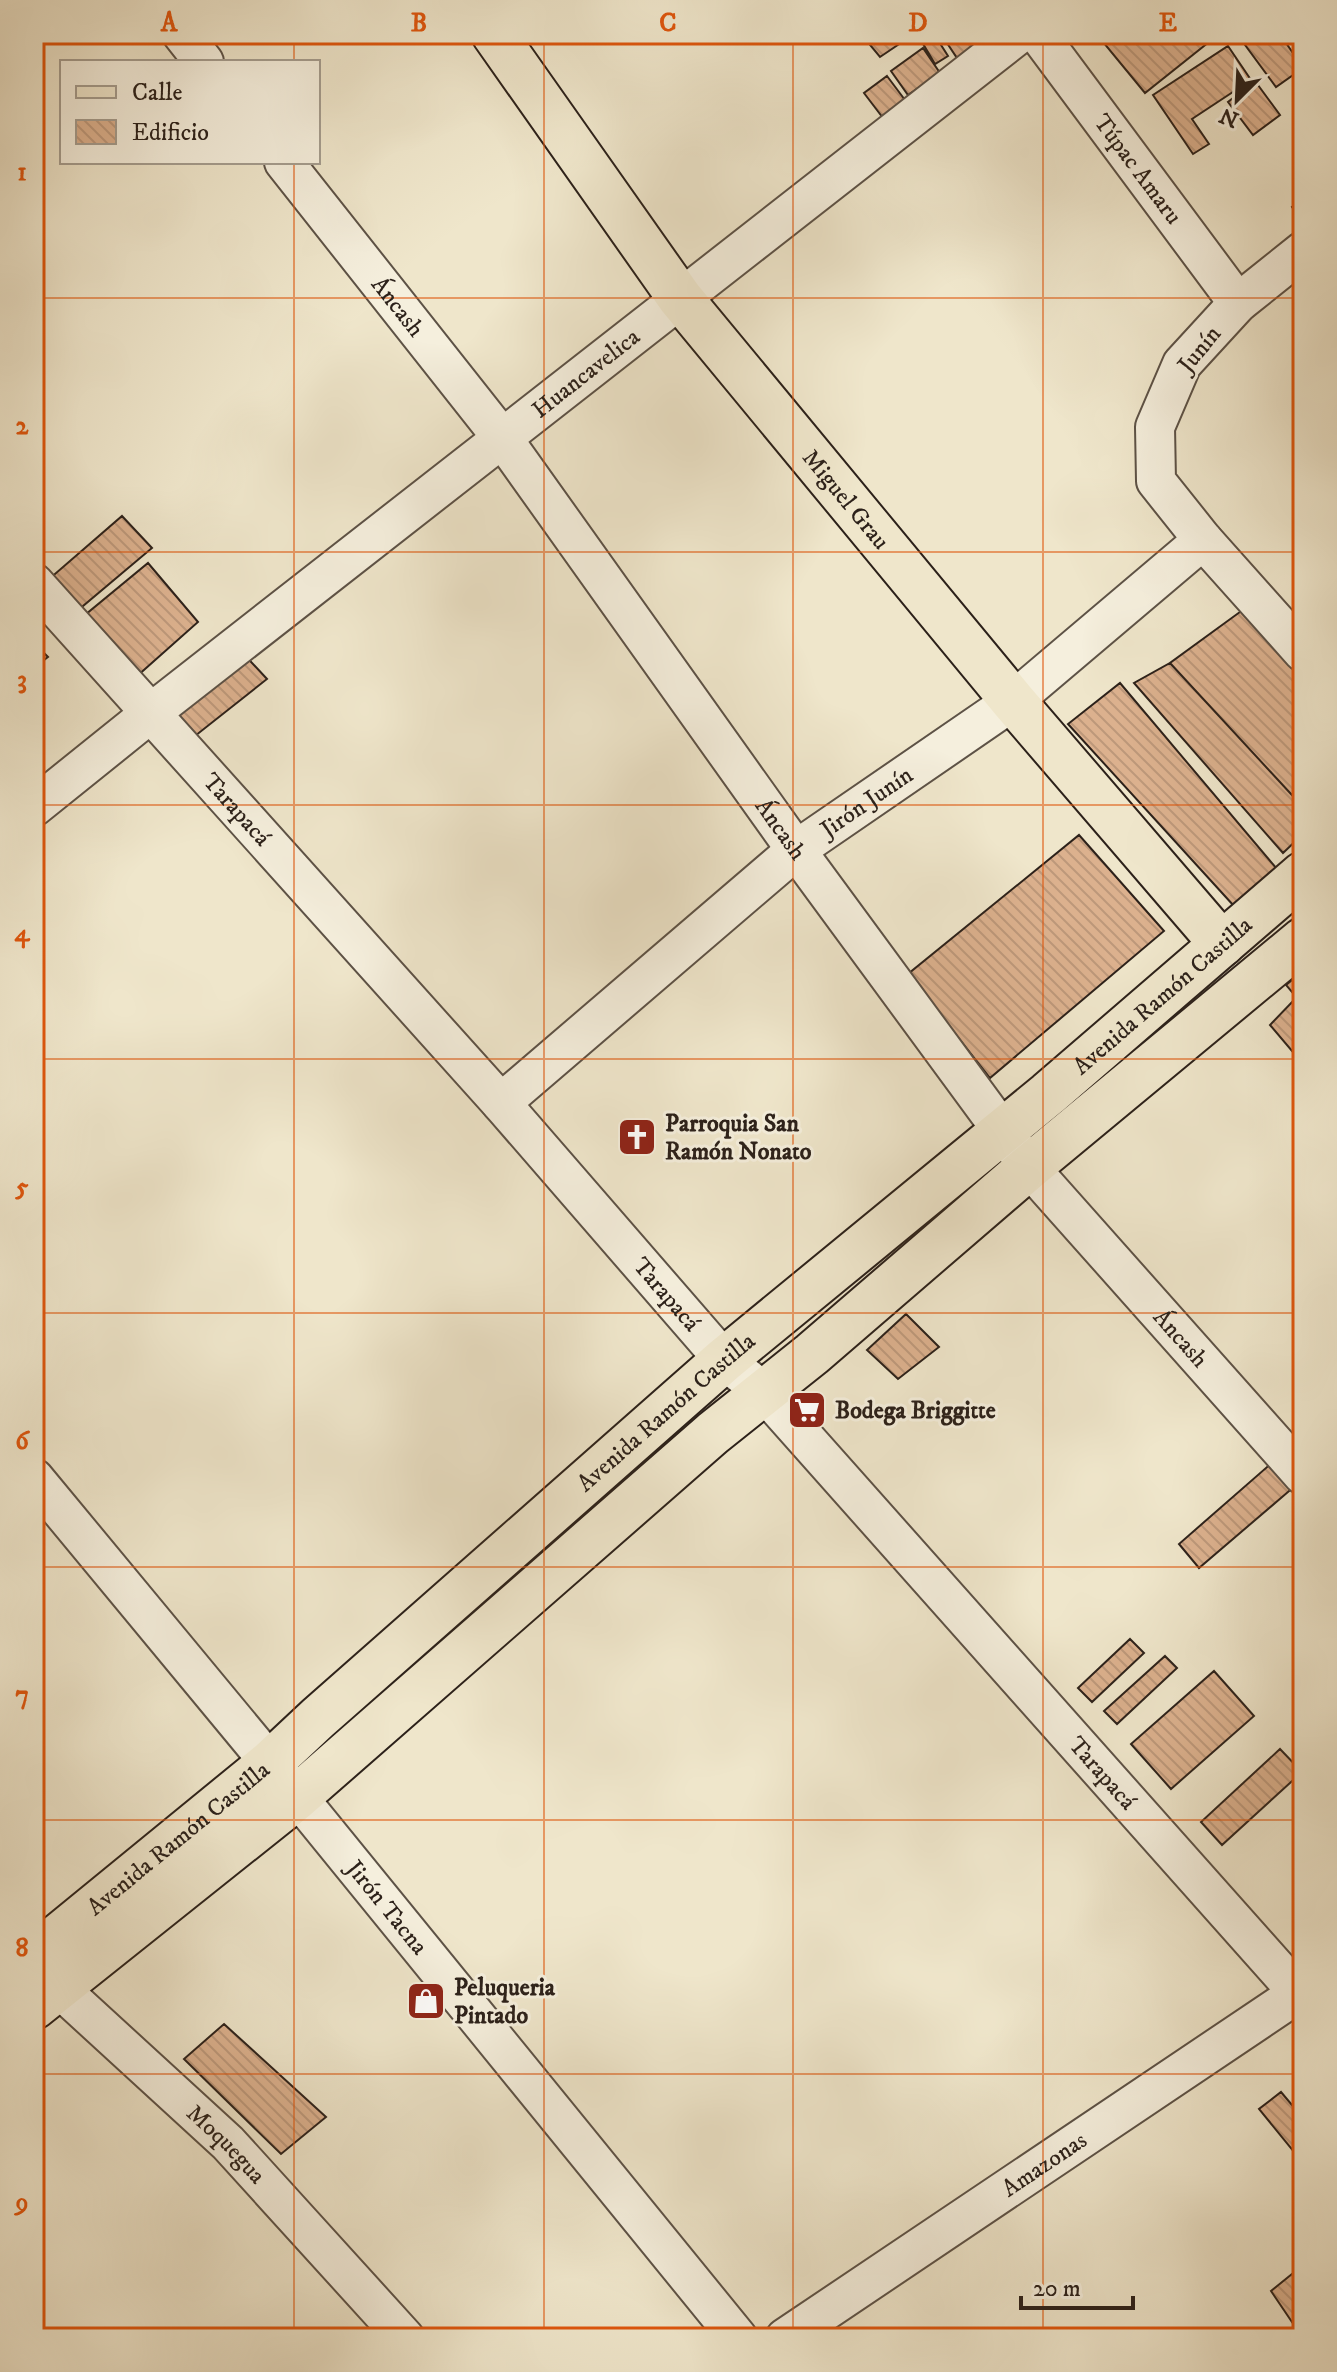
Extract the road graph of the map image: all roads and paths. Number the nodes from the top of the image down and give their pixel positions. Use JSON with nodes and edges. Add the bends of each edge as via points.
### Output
{"nodes":[{"id":1,"x":182,"y":34,"type":"edge"},
{"id":2,"x":494,"y":34,"type":"edge"},
{"id":3,"x":1019,"y":34,"type":"edge"},
{"id":4,"x":1038,"y":34,"type":"edge"},
{"id":5,"x":202,"y":60,"type":"edge"},
{"id":6,"x":286,"y":164,"type":"edge"},
{"id":7,"x":1303,"y":251,"type":"edge"},
{"id":8,"x":680,"y":298,"type":"junction"},
{"id":9,"x":1238,"y":303,"type":"junction"},
{"id":10,"x":503,"y":439,"type":"junction"},
{"id":11,"x":1203,"y":540,"type":"junction"},
{"id":12,"x":34,"y":583,"type":"edge"},
{"id":13,"x":1303,"y":652,"type":"edge"},
{"id":14,"x":1013,"y":701,"type":"junction"},
{"id":15,"x":152,"y":712,"type":"junction"},
{"id":16,"x":34,"y":807,"type":"edge"},
{"id":17,"x":796,"y":850,"type":"junction"},
{"id":18,"x":1303,"y":874,"type":"edge"},
{"id":19,"x":1303,"y":940,"type":"edge"},
{"id":20,"x":1222,"y":944,"type":"junction"},
{"id":21,"x":501,"y":1103,"type":"junction"},
{"id":22,"x":1002,"y":1131,"type":"junction"},
{"id":23,"x":1029,"y":1167,"type":"junction"},
{"id":24,"x":724,"y":1360,"type":"junction"},
{"id":25,"x":764,"y":1392,"type":"junction"},
{"id":26,"x":1303,"y":1475,"type":"edge"},
{"id":27,"x":34,"y":1478,"type":"edge"},
{"id":28,"x":270,"y":1763,"type":"junction"},
{"id":29,"x":296,"y":1798,"type":"junction"},
{"id":30,"x":40,"y":1979,"type":"edge"},
{"id":31,"x":1301,"y":1994,"type":"edge"},
{"id":32,"x":405,"y":2338,"type":"edge"},
{"id":33,"x":738,"y":2338,"type":"edge"},
{"id":34,"x":785,"y":2338,"type":"edge"}],
"edges":[{"from":1,"to":5,"type":"street"},
{"from":2,"to":8,"type":"main road","name":"Miguel Grau"},
{"from":3,"to":8,"type":"street","name":"Huancavelica"},
{"from":4,"to":9,"type":"street","name":"Túpac Amaru"},
{"from":6,"to":10,"type":"street","name":"Áncash"},
{"from":7,"to":9,"type":"street","name":"Junín"},
{"from":8,"to":10,"type":"street","name":"Huancavelica"},
{"from":8,"to":14,"type":"main road","name":"Miguel Grau"},
{"from":9,"to":11,"type":"street","name":"Junín","via":[[1182,364],[1155,427],[1156,481]]},
{"from":10,"to":15,"type":"street","name":"Huancavelica"},
{"from":10,"to":17,"type":"street","name":"Áncash"},
{"from":11,"to":13,"type":"street"},
{"from":11,"to":14,"type":"street","name":"Jirón Junín"},
{"from":12,"to":15,"type":"street","name":"Tarapacá"},
{"from":14,"to":17,"type":"street","name":"Jirón Junín"},
{"from":14,"to":20,"type":"main road","name":"Miguel Grau"},
{"from":15,"to":16,"type":"street","name":"Huancavelica"},
{"from":15,"to":21,"type":"street","name":"Tarapacá"},
{"from":17,"to":21,"type":"street","name":"Jirón Junín"},
{"from":17,"to":22,"type":"street","name":"Áncash"},
{"from":18,"to":20,"type":"main road","name":"Avenida Ramón Castilla"},
{"from":19,"to":23,"type":"main road","name":"Avenida Ramón Castilla"},
{"from":20,"to":22,"type":"main road","name":"Avenida Ramón Castilla"},
{"from":21,"to":24,"type":"street","name":"Tarapacá"},
{"from":22,"to":23,"type":"street","name":"Áncash"},
{"from":22,"to":24,"type":"main road","name":"Avenida Ramón Castilla"},
{"from":23,"to":25,"type":"main road","name":"Avenida Ramón Castilla"},
{"from":23,"to":26,"type":"street","name":"Áncash"},
{"from":24,"to":25,"type":"street","name":"Tarapacá"},
{"from":24,"to":28,"type":"main road","name":"Avenida Ramón Castilla"},
{"from":25,"to":29,"type":"main road","name":"Avenida Ramón Castilla"},
{"from":25,"to":31,"type":"street","name":"Tarapacá"},
{"from":27,"to":28,"type":"street","name":"Jirón Tacna"},
{"from":28,"to":29,"type":"street","name":"Jirón Tacna"},
{"from":28,"to":30,"type":"main road","name":"Avenida Ramón Castilla"},
{"from":29,"to":30,"type":"main road","name":"Avenida Ramón Castilla"},
{"from":29,"to":33,"type":"street","name":"Jirón Tacna"},
{"from":30,"to":32,"type":"street","name":"Moquegua","via":[[228,2143]]},
{"from":31,"to":34,"type":"street","name":"Amazonas"}]}
